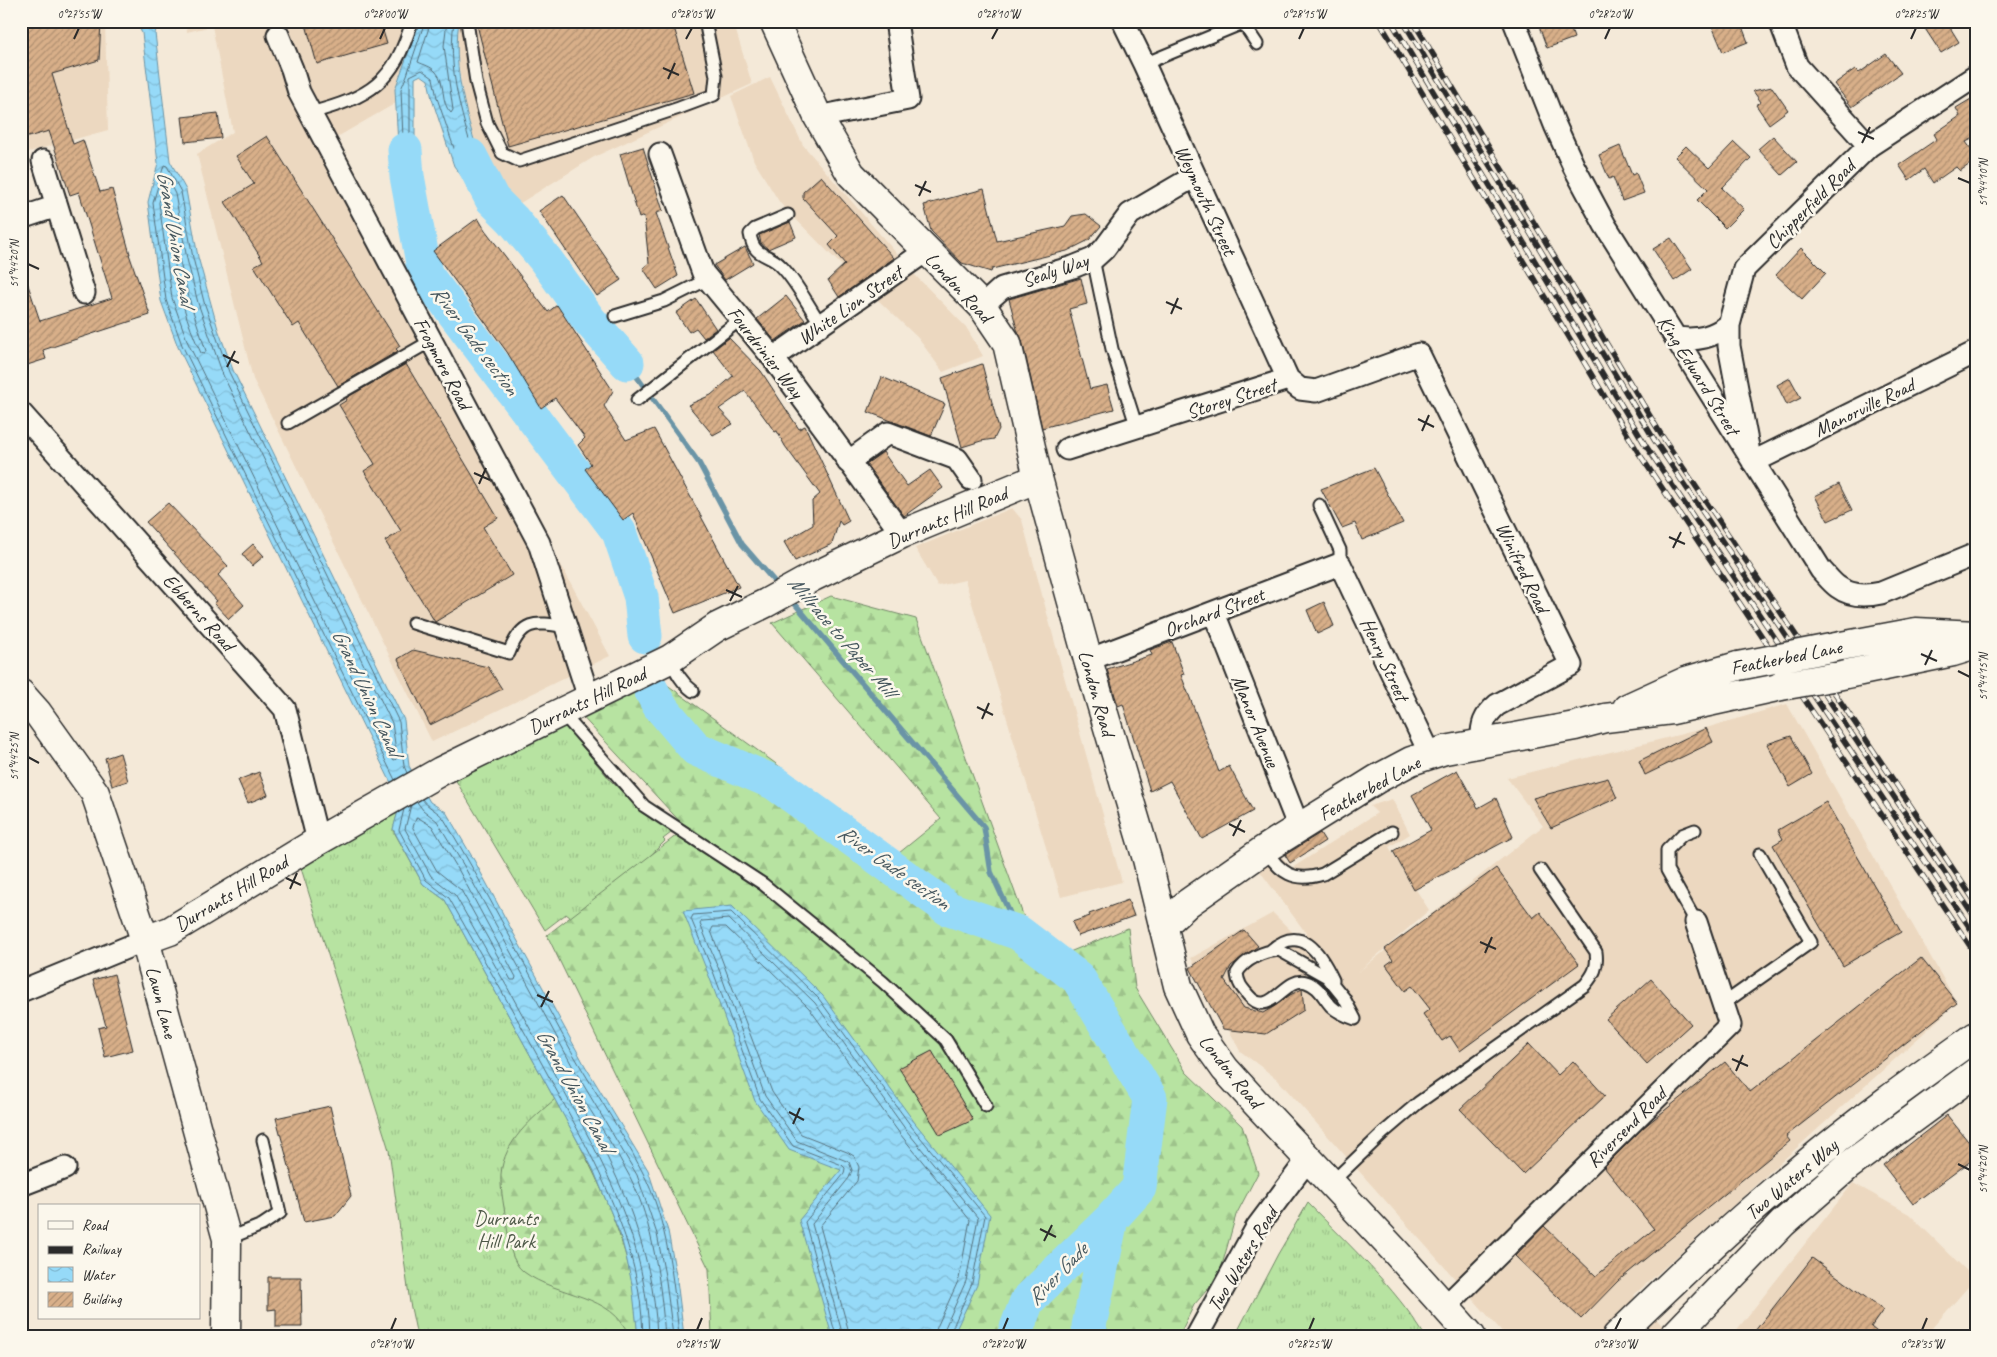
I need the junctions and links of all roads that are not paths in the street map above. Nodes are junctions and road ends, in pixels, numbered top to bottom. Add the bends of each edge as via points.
1 (412, 21) edge
2 (467, 21) edge
3 (705, 21) edge
4 (774, 21) edge
5 (896, 21) edge
6 (1123, 21) edge
7 (1514, 21) edge
8 (1780, 21) edge
9 (276, 28) edge
10 (1257, 44) dead end
11 (1144, 64) junction
12 (1976, 76) edge
13 (310, 113) junction
14 (818, 117) junction
15 (1869, 146) junction
16 (660, 154) dead end
17 (43, 161) dead end
18 (1195, 176) junction
19 (57, 206) junction
20 (788, 215) dead end
21 (21, 218) edge
22 (926, 251) junction
23 (1094, 259) junction
24 (708, 278) junction
25 (84, 292) dead end
26 (982, 306) junction
27 (615, 316) dead end
28 (741, 319) junction
29 (821, 324) junction
30 (1729, 325) junction
31 (1677, 338) junction
32 (431, 340) junction
33 (1976, 352) edge
34 (1419, 354) joint
35 (773, 358) junction
36 (1288, 379) junction
37 (637, 400) dead end
38 (21, 413) edge
39 (288, 423) dead end
40 (1137, 428) junction
41 (1067, 449) dead end
42 (1751, 460) junction
43 (848, 462) junction
44 (1038, 478) junction
45 (971, 479) dead end
46 (1319, 506) dead end
47 (902, 534) junction
48 (1976, 554) edge
49 (1340, 564) junction
50 (1214, 613) junction
51 (413, 623) dead end
52 (567, 628) junction
53 (1976, 635) edge
54 (1976, 645) edge
55 (670, 659) junction
56 (1088, 660) junction
57 (693, 691) dead end
58 (21, 694) edge
59 (590, 698) junction
60 (562, 713) junction
61 (1605, 718) junction
62 (1482, 743) junction
63 (1430, 754) junction
64 (1299, 828) junction
65 (1695, 830) dead end
66 (1392, 832) dead end
67 (318, 841) junction
68 (1265, 849) junction
69 (1760, 854) dead end
70 (1540, 870) dead end
71 (1696, 922) joint
72 (1163, 926) junction
73 (145, 940) junction
74 (1270, 951) junction
75 (1336, 986) junction
76 (21, 991) edge
77 (1723, 1004) junction
78 (1976, 1036) edge
79 (1976, 1072) edge
80 (986, 1106) dead end
81 (263, 1140) dead end
82 (1308, 1159) junction
83 (65, 1168) dead end
84 (1331, 1183) junction
85 (21, 1185) edge
86 (228, 1239) junction
87 (1446, 1306) junction
88 (1680, 1329) edge
89 (1471, 1335) edge
90 (226, 1336) edge
91 (1197, 1336) edge
92 (1617, 1336) edge

1 - 13 lane via 392,70 376,86 346,104
2 - 3 lane via 476,82 487,123 502,153 519,161 714,95 716,76
4 - 14 main road, London Road
5 - 14 street via 908,99
6 - 11 street, Weymouth Street
7 - 31 street, King Edward Street via 1574,168
8 - 15 street via 1797,66
9 - 13 street, Frogmore Road
10 - 11 lane via 1242,23
11 - 18 street, Weymouth Street
12 - 15 street, Chipperfield Road
13 - 32 street, Frogmore Road
14 - 22 main road, London Road via 851,174
15 - 30 street, Chipperfield Road via 1744,269
16 - 24 street, Fourdrinier Way via 703,273
17 - 19 street
18 - 23 street, Sealy Way via 1130,214
18 - 36 street, Weymouth Street
19 - 21 street
19 - 25 street
20 - 29 lane via 755,229 750,234 751,241 761,255 780,264
22 - 26 main road, London Road
22 - 29 street, White Lion Street
23 - 26 street, Sealy Way via 1002,288
23 - 40 lane via 1112,349
24 - 27 lane via 664,301
24 - 28 street, Fourdrinier Way
26 - 44 main road, London Road via 1007,343
28 - 35 street, Fourdrinier Way
28 - 37 lane
29 - 35 street, White Lion Street
30 - 31 street via 1706,338
30 - 42 street, Chipperfield Road via 1733,372
31 - 42 street, King Edward Street
32 - 39 lane
32 - 52 street, Frogmore Road via 539,543
33 - 42 street, Manorville Road
34 - 36 street, Storey Street via 1316,391 1300,389
34 - 62 street, Winifred Road via 1570,665 1488,712 1482,726
35 - 43 street, Fourdrinier Way
36 - 40 street, Storey Street
38 - 67 street, Ebberns Road via 285,709
40 - 41 street, Storey Street
42 - 48 street, King Edward Street via 1821,570 1838,588 1870,596
43 - 45 street via 888,432 957,459
43 - 47 street, Fourdrinier Way
44 - 47 main road, Durrants Hill Road
44 - 56 main road, London Road
46 - 49 lane via 1340,550
47 - 55 main road, Durrants Hill Road via 717,627
49 - 50 street, Orchard Street
49 - 63 street, Henry Street
50 - 56 street, Orchard Street
50 - 64 street, Manor Avenue
51 - 52 lane via 509,653 515,637 534,624
52 - 59 street, Frogmore Road
53 - 61 main road, Featherbed Lane, bridge via 1916,632 1738,666 1686,681
54 - 61 main road, Featherbed Lane, bridge via 1672,710
55 - 57 lane via 676,673
55 - 59 main road, Durrants Hill Road
56 - 72 main road, London Road via 1147,859
58 - 73 main road, Lawn Lane via 38,712 95,793
59 - 60 main road, Durrants Hill Road
60 - 67 main road, Durrants Hill Road via 441,771
60 - 80 lane via 644,806 763,884 883,982 946,1040
61 - 62 main road, Featherbed Lane
62 - 63 main road, Featherbed Lane
63 - 64 main road, Featherbed Lane via 1396,768
64 - 68 main road, Featherbed Lane
65 - 71 lane via 1682,835 1667,850 1667,870
66 - 68 lane via 1323,874 1311,877 1285,873
67 - 73 main road, Durrants Hill Road via 170,931
68 - 72 main road, Featherbed Lane via 1188,903
69 - 77 lane via 1811,942
70 - 84 lane via 1596,952 1598,964 1592,976 1585,985 1418,1103
71 - 77 street, Riversend Road
72 - 82 main road, London Road via 1178,986 1200,1034 1225,1069
73 - 76 street
73 - 86 main road, Lawn Lane
74 - 75 lane via 1286,952 1328,977
74 - 75 lane via 1285,940 1304,941 1318,953
74 - 75 lane via 1260,954 1237,973 1239,985 1254,1002 1270,1001 1300,981 1313,985 1342,1015 1355,1019
77 - 87 street, Riversend Road via 1730,1025
78 - 92 main road, Two Waters Way via 1799,1169
79 - 88 main road, Two Waters Way via 1848,1166 1783,1223
81 - 86 lane via 280,1213 262,1225
82 - 84 main road, London Road
82 - 91 street, Two Waters Road via 1257,1227
83 - 85 street
84 - 87 main road, London Road
86 - 90 main road, Lawn Lane
87 - 89 main road, London Road

